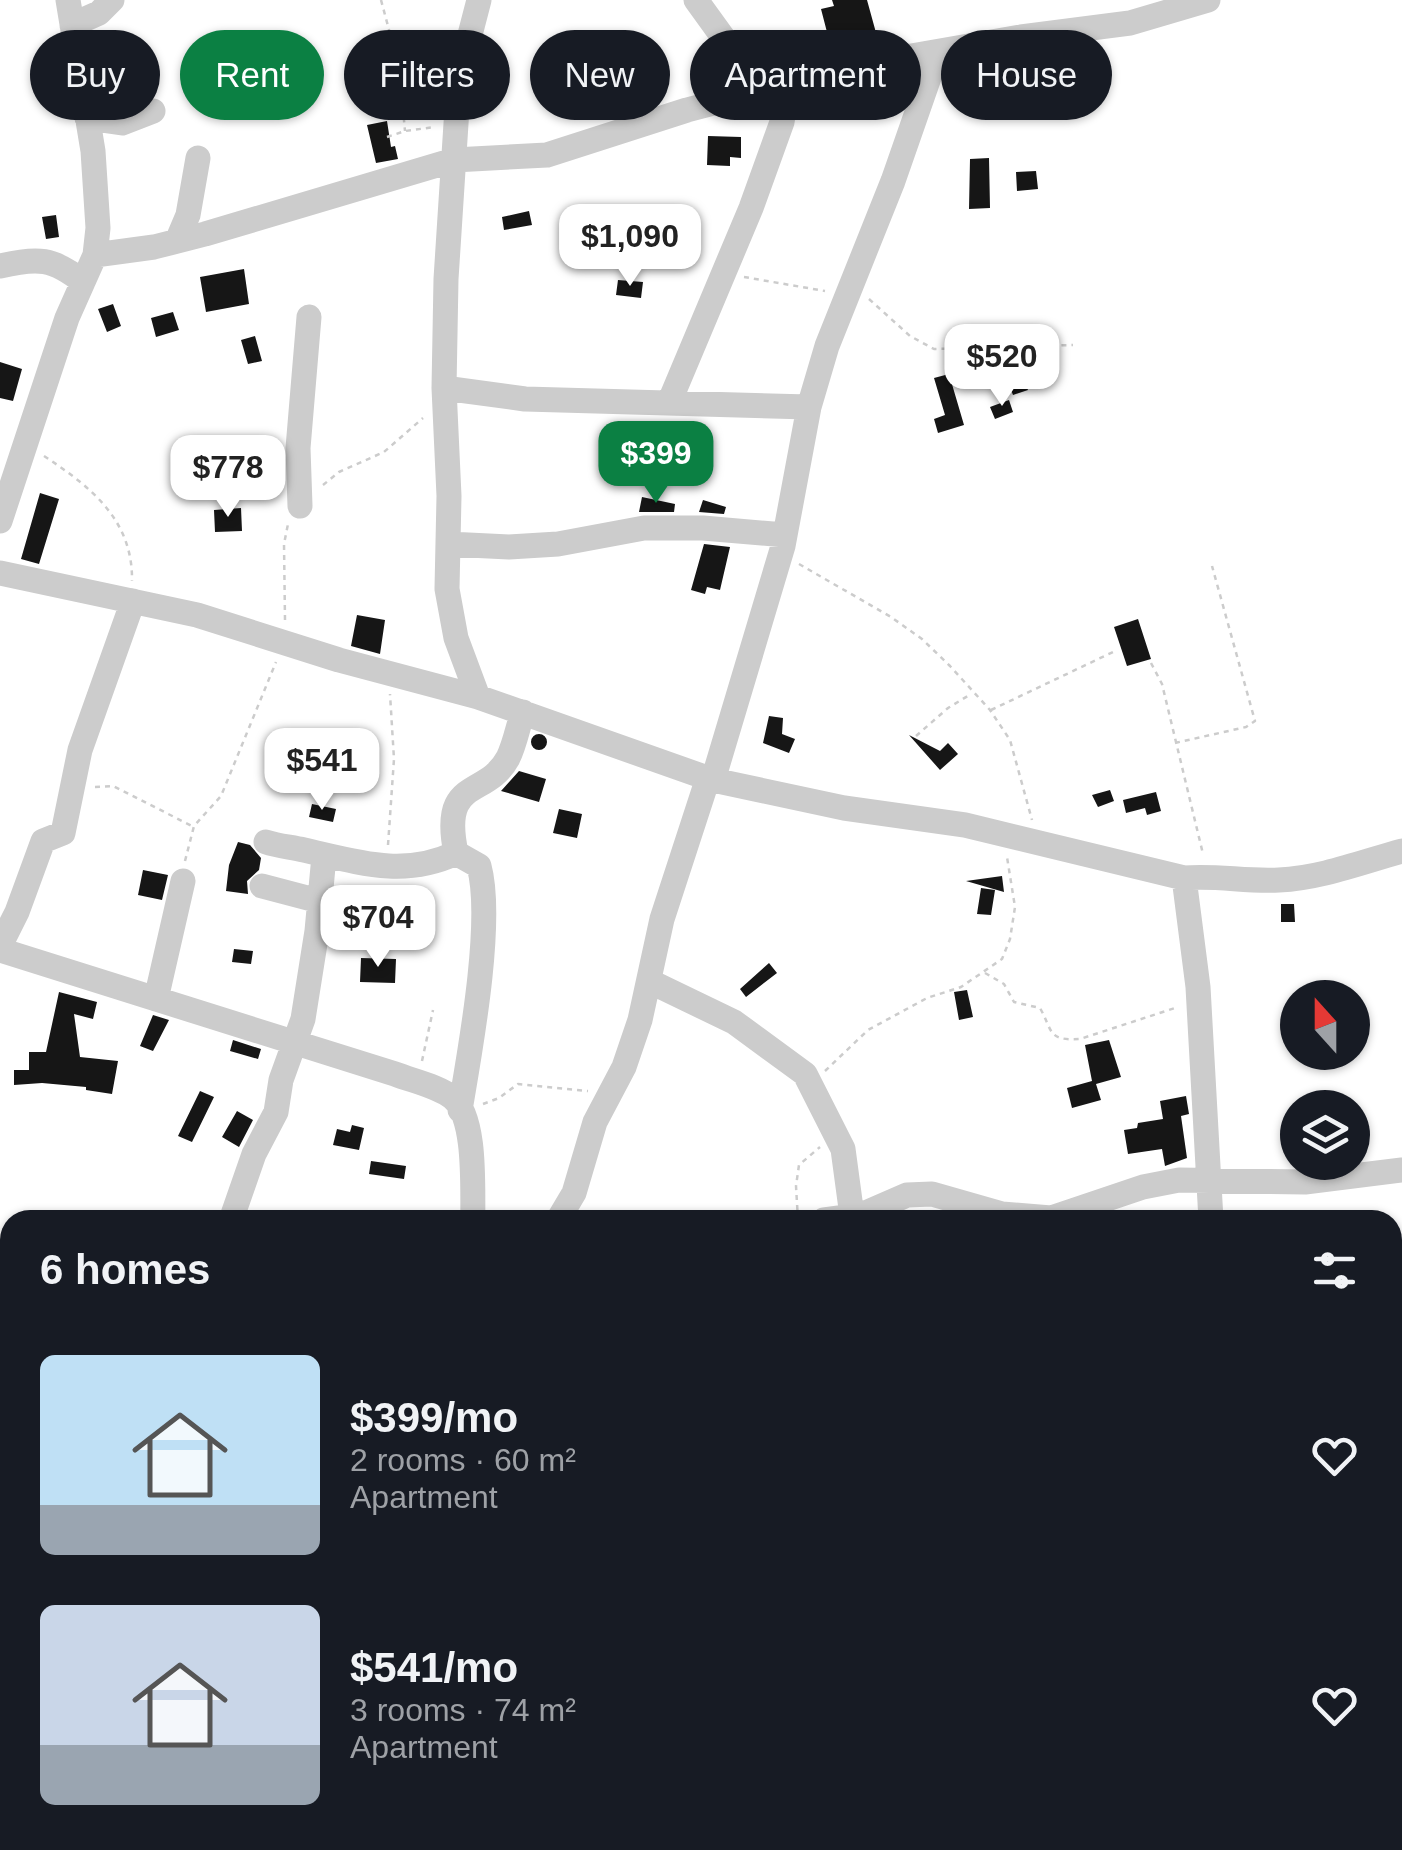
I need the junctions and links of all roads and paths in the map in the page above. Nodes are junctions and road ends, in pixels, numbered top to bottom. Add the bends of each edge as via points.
1 (112, 0) edge
2 (381, 0) edge
3 (480, 0) edge
4 (696, 0) edge
5 (1208, 0) edge
6 (70, 12) edge
7 (721, 30) edge
8 (938, 52) junction
9 (921, 55) edge
10 (690, 112) edge
11 (88, 120) edge
12 (102, 120) edge
13 (130, 120) edge
14 (782, 120) edge
15 (456, 124) junction
16 (405, 130) junction
17 (386, 138) dead end
18 (198, 158) dead end
19 (454, 160) junction
20 (177, 241) junction
21 (94, 255) junction
22 (0, 266) edge
23 (725, 272) junction
24 (83, 282) junction
25 (850, 287) junction
26 (309, 316) dead end
27 (1073, 345) dead end
28 (444, 396) junction
29 (669, 403) junction
30 (809, 406) junction
31 (26, 444) junction
32 (300, 506) junction
33 (0, 521) edge
34 (784, 540) junction
35 (448, 544) junction
36 (1212, 566) dead end
37 (0, 572) edge
38 (133, 601) junction
39 (284, 642) junction
40 (1113, 652) dead end
41 (1150, 663) dead end
42 (390, 672) junction
43 (973, 694) junction
44 (478, 696) junction
45 (990, 710) junction
46 (522, 712) junction
47 (916, 736) dead end
48 (1174, 743) junction
49 (710, 779) junction
50 (73, 788) junction
51 (194, 826) junction
52 (1010, 836) junction
53 (266, 842) dead end
54 (1036, 842) junction
55 (1402, 851) edge
56 (456, 853) junction
57 (324, 856) junction
58 (385, 864) junction
59 (1194, 877) junction
60 (183, 880) joint
61 (262, 886) dead end
62 (319, 902) junction
63 (0, 948) edge
64 (986, 973) junction
65 (649, 981) junction
66 (156, 1000) junction
67 (1199, 1005) junction
68 (433, 1010) dead end
69 (293, 1043) junction
70 (826, 1070) dead end
71 (417, 1082) junction
72 (609, 1096) junction
73 (461, 1104) junction
74 (838, 1139) junction
75 (1402, 1170) edge
76 (1210, 1182) junction
77 (234, 1210) edge
78 (472, 1210) edge
79 (564, 1210) edge
80 (797, 1210) edge
81 (852, 1210) edge
82 (867, 1210) edge
83 (988, 1210) edge
84 (1075, 1210) edge
85 (1211, 1210) edge

1 - 6 street via 99,14
2 - 16 path via 399,67
3 - 15 street via 459,77
4 - 7 street
5 - 8 street via 1130,23
8 - 9 street
8 - 25 street
10 - 19 street via 547,155
11 - 21 street via 98,228
12 - 13 street
14 - 23 street
15 - 16 path
15 - 19 street
16 - 17 path
18 - 20 street
19 - 20 street
19 - 28 street
20 - 21 street
21 - 24 street
22 - 24 street via 45,260
23 - 25 path
23 - 29 street
24 - 31 street
25 - 27 path via 934,349
25 - 30 street
26 - 32 street
28 - 29 street
28 - 32 path via 384,452 339,472
28 - 35 street
29 - 30 street
30 - 34 street
31 - 33 street
31 - 38 path via 93,492 114,516 129,543
32 - 39 path via 285,533
34 - 35 street via 703,528 644,528 509,548
34 - 43 path via 812,573 922,639
34 - 49 street
35 - 44 street via 456,638
36 - 48 path via 1255,721
37 - 38 street
38 - 39 street
38 - 50 street
39 - 42 street
39 - 51 path via 220,796
40 - 45 path
41 - 48 path via 1162,684
42 - 44 street
42 - 58 path via 394,759
43 - 45 path
43 - 47 path
44 - 46 street
45 - 54 path via 1016,756
46 - 49 street
46 - 56 street via 507,758 458,799
48 - 59 path via 1202,849
49 - 52 street
49 - 65 street via 662,919
50 - 51 path via 113,786
50 - 63 street via 63,833 42,841
51 - 60 path
52 - 54 street
52 - 64 path via 1010,939
53 - 57 street
54 - 59 street
55 - 59 street via 1282,880
56 - 58 street via 432,865
56 - 73 street via 480,866 484,895
57 - 58 street
57 - 62 street
59 - 67 street
60 - 66 street
61 - 62 street
62 - 69 street via 308,994
63 - 66 street
64 - 67 path via 1004,984 1014,1002 1040,1008 1055,1037 1065,1040
64 - 70 path via 868,1030
65 - 72 street
65 - 74 street via 734,1022 790,1061 813,1086
66 - 69 street
67 - 76 street
68 - 71 path
69 - 71 street
69 - 77 street via 276,1112
71 - 73 street
72 - 73 path via 518,1084 488,1103
72 - 79 street
73 - 78 street via 472,1145
74 - 80 path via 799,1165
74 - 81 street
75 - 76 street via 1305,1182
76 - 84 street via 1144,1187
76 - 85 street
82 - 83 street via 907,1194

